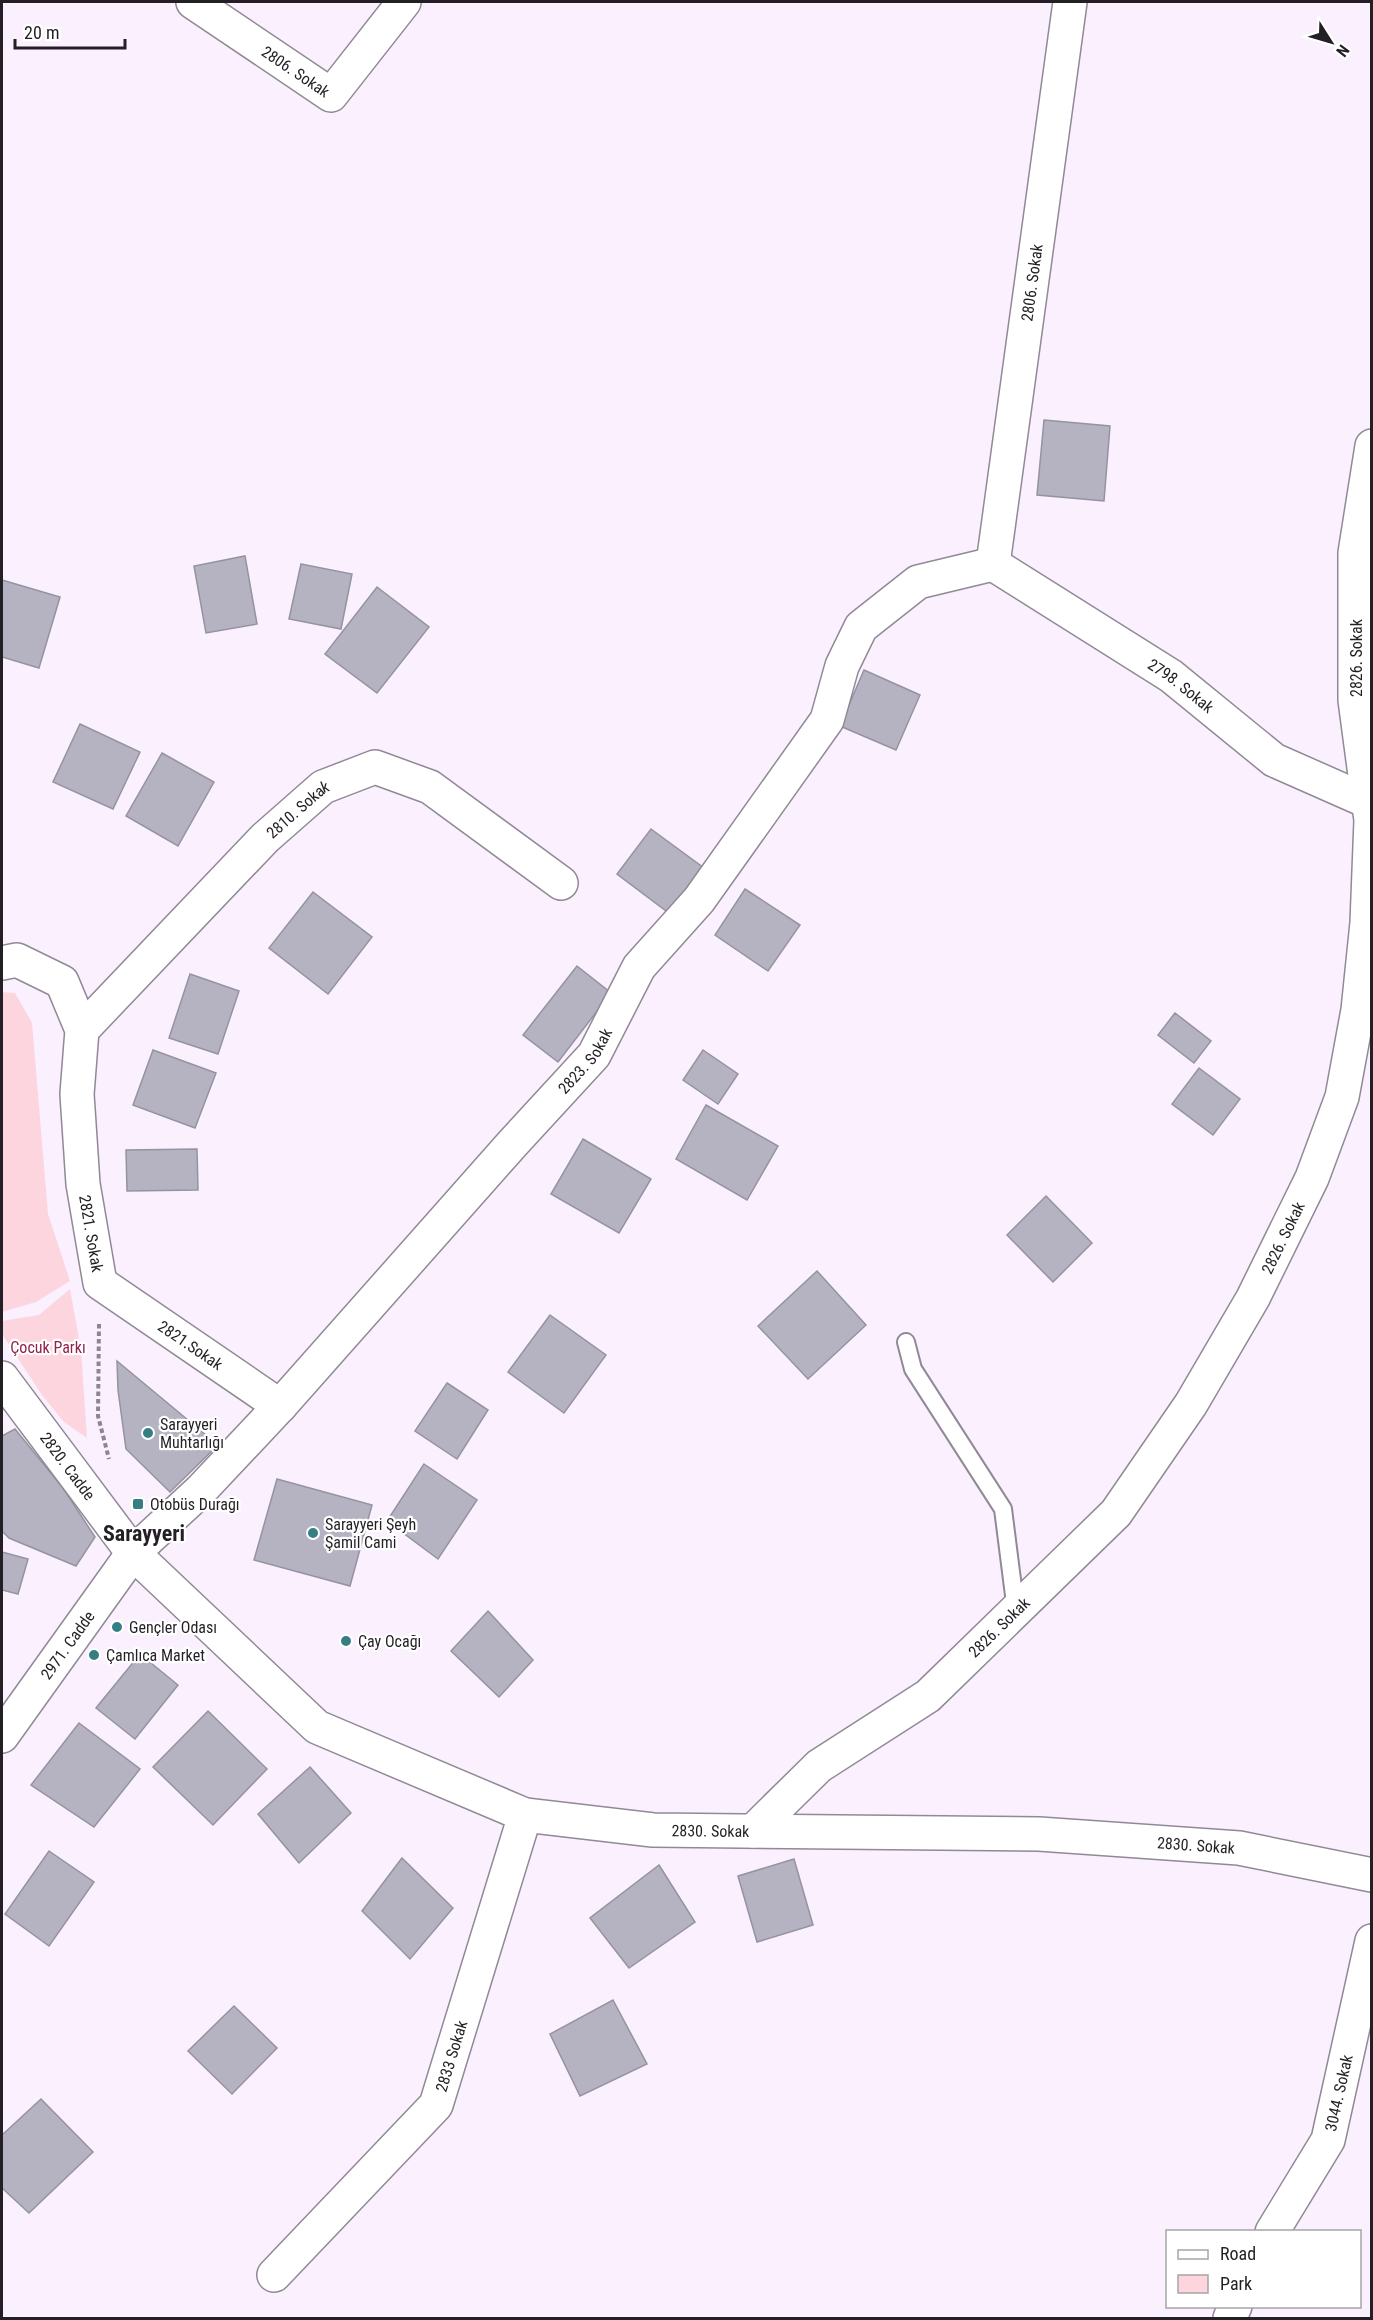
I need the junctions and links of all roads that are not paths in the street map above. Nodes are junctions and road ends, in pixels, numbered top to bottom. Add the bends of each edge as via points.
1 (193, 2) edge
2 (404, 2) edge
3 (1070, 2) edge
4 (1371, 446) edge
5 (993, 564) junction
6 (1368, 802) junction
7 (561, 883) dead end
8 (2, 963) edge
9 (82, 1030) junction
10 (99, 1283) joint
11 (906, 1342) dead end
12 (2, 1378) edge
13 (280, 1406) junction
14 (133, 1553) junction
15 (1016, 1612) junction
16 (2, 1736) edge
17 (525, 1815) junction
18 (753, 1831) junction
19 (1371, 1875) edge
20 (1371, 1941) edge
21 (1273, 2230) edge
22 (274, 2275) dead end

1 - 2 street, 2806. Sokak via 331,95
3 - 5 street, 2806. Sokak
4 - 6 street, 2826. Sokak via 1355,553 1355,700
5 - 6 street, 2798. Sokak via 1171,676 1274,760
5 - 13 street, 2823. Sokak via 918,582 861,627 842,666 827,720 699,900 639,967 594,1055
6 - 15 street, 2826. Sokak via 1371,820 1367,923 1358,1010 1342,1097 1312,1178 1253,1298 1191,1404 1116,1513
7 - 9 street, 2810. Sokak via 430,787 375,767 323,787 265,838
8 - 9 street, 2821. Sokak via 17,960 62,982
9 - 10 street, 2821. Sokak via 77,1094 83,1184
10 - 13 street, 2821.Sokak
11 - 15 lane via 913,1369 1003,1509
12 - 14 street, 2820. Cadde
13 - 14 street, 2823. Sokak via 201,1490
14 - 16 street, 2971. Cadde
14 - 17 street, 2830. Sokak via 317,1727
15 - 18 street, 2826. Sokak via 928,1696 819,1766
17 - 18 street, 2830. Sokak via 653,1830
17 - 22 street, 2833 Sokak via 436,2105
18 - 19 street, 2830. Sokak via 1039,1834 1239,1848
20 - 21 street, 3044. Sokak via 1328,2140

